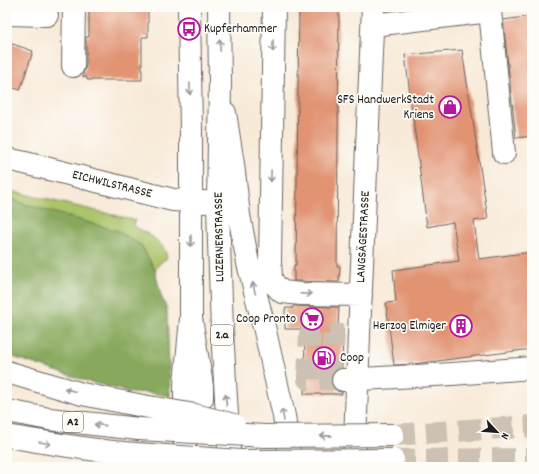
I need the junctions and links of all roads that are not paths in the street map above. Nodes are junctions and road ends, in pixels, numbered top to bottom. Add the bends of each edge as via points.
1 (74, 7) edge
2 (189, 7) edge
3 (219, 7) edge
4 (274, 7) edge
5 (7, 14) edge
6 (46, 15) dead end
7 (373, 16) edge
8 (73, 66) dead end
9 (220, 83) junction
10 (504, 153) dead end
11 (7, 159) edge
12 (191, 202) junction
13 (218, 202) junction
14 (361, 295) junction
15 (191, 318) junction
16 (532, 368) edge
17 (7, 372) edge
18 (350, 380) junction
19 (202, 398) dead end
20 (7, 411) edge
21 (393, 435) tunnel mouth
22 (7, 436) edge
23 (265, 436) junction
24 (394, 460) tunnel mouth
25 (236, 464) edge
26 (185, 467) edge
27 (189, 467) edge
28 (290, 467) edge
29 (354, 467) edge

1 - 8 main road
2 -> 12 main road
9 -> 3 main road, LUZERNERSTRASSE / 2.a
4 -> 14 main road via 271,278 282,292
5 - 6 main road
7 - 10 main road via 490,11
7 - 14 main road, LANGSÄGESTRASSE
9 - 13 main road, LUZERNERSTRASSE / 2.a
28 -> 9 main road via 284,416 245,249
11 - 12 main road, EICHWILSTRASSE via 173,200
12 - 13 main road, EICHWILSTRASSE
12 -> 15 main road
25 -> 13 main road, LUZERNERSTRASSE / 2.a via 222,330
14 - 18 main road, LANGSÄGESTRASSE via 351,335
15 - 19 main road
15 - 26 main road via 185,384
16 - 18 main road
23 -> 17 main road, bridge via 195,415 82,394
18 - 29 main road, LANGSÄGESTRASSE
23 -> 20 main road, A2, bridge via 139,429 49,419
21 -> 23 main road, A2, bridge
22 -> 25 main road, A2, bridge via 117,453
24 - 25 main road, A2, bridge
25 - 27 main road, bridge

